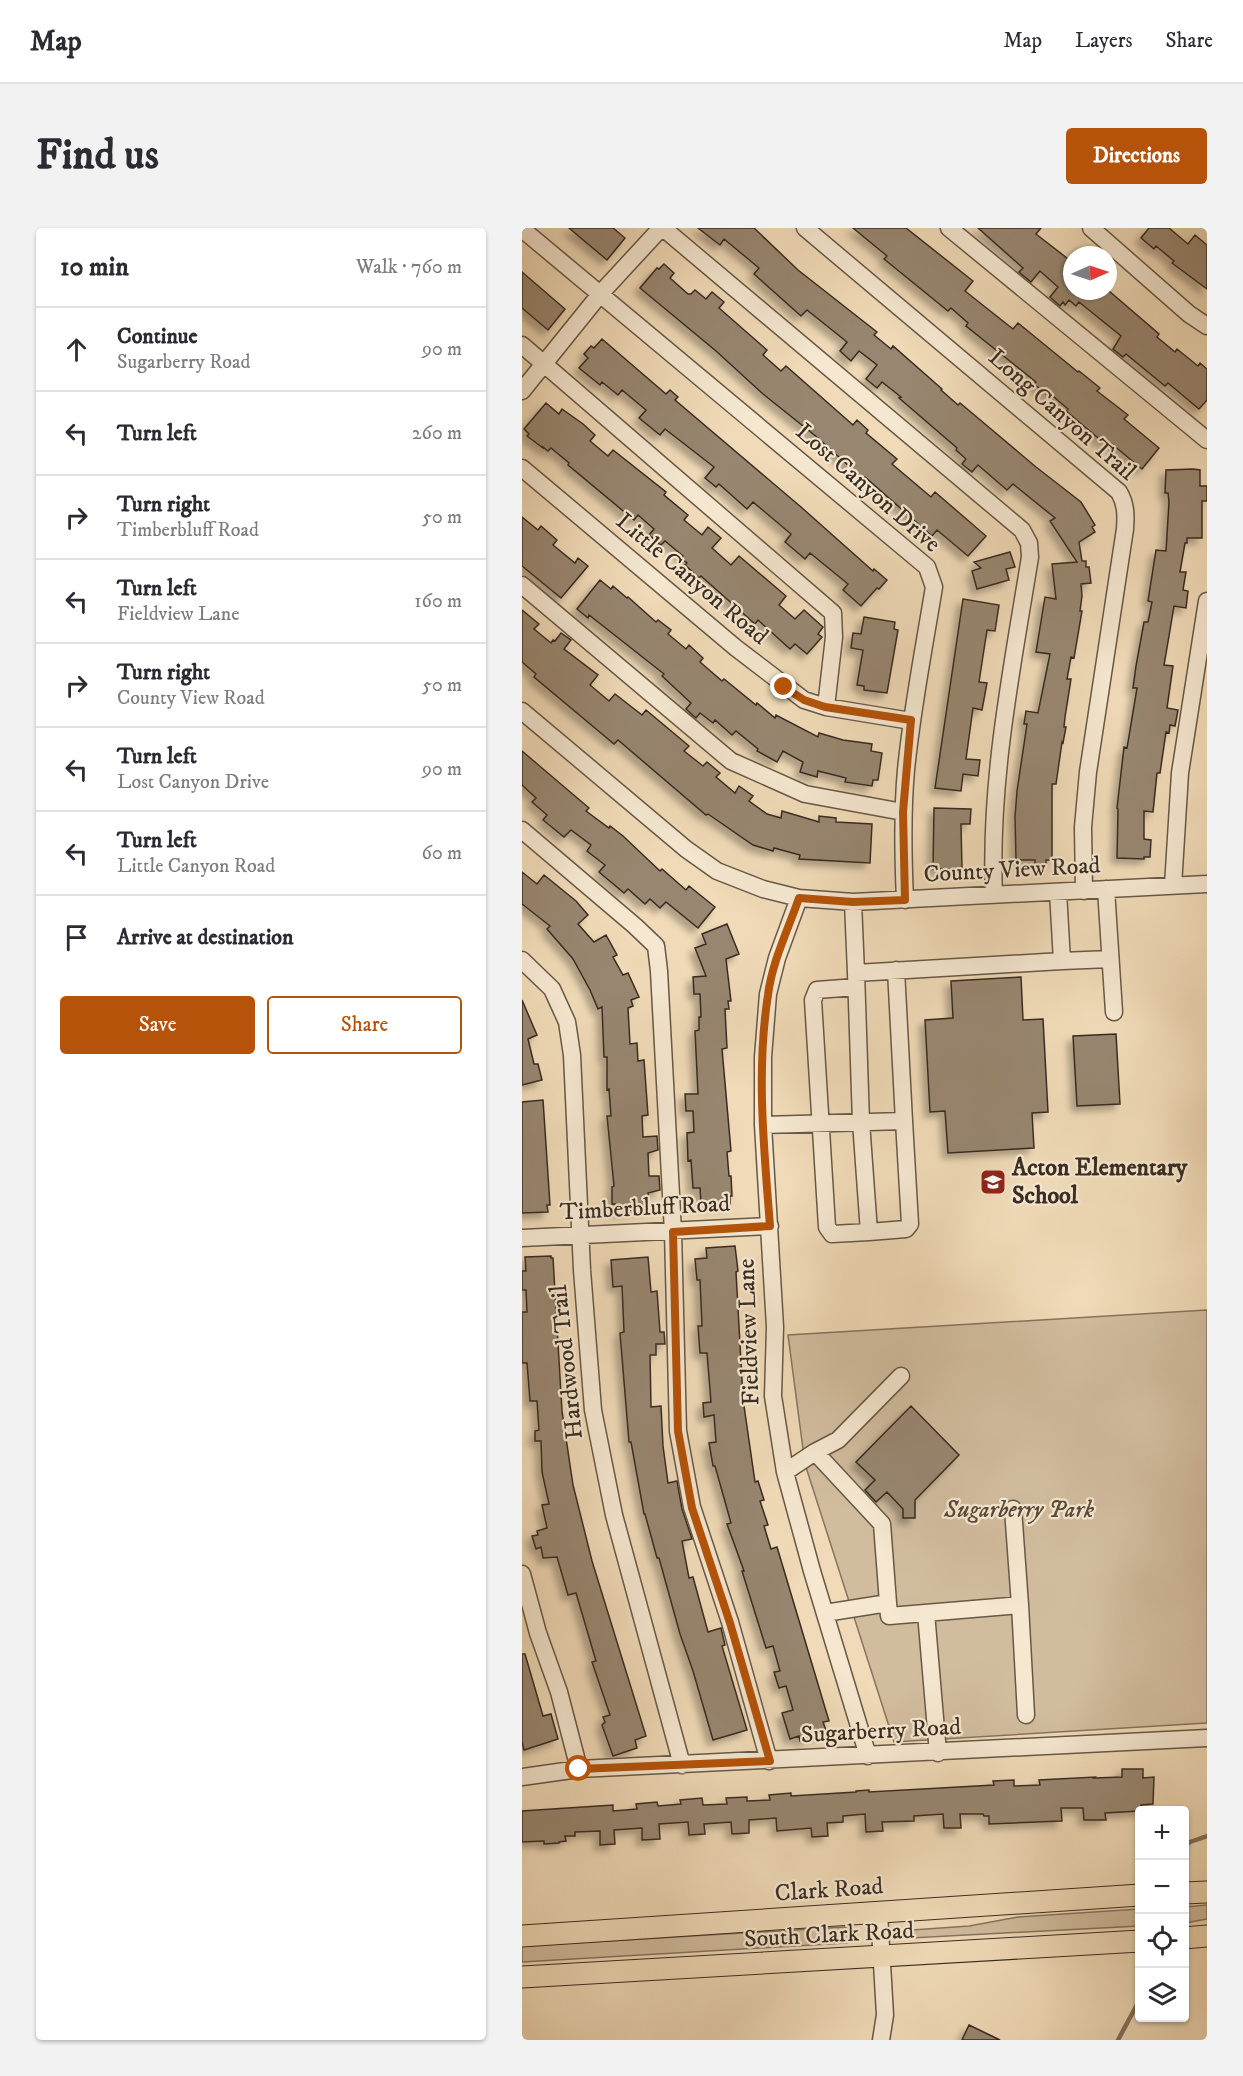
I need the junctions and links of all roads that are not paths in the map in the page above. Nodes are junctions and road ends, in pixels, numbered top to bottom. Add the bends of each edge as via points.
1 (662, 228) edge
2 (805, 228) edge
3 (949, 228) edge
4 (1091, 228) edge
5 (522, 229) edge
6 (602, 293) junction
7 (1207, 326) edge
8 (522, 345) edge
9 (545, 364) junction
10 (522, 391) edge
11 (1207, 440) edge
12 (522, 468) edge
13 (522, 585) edge
14 (1207, 601) edge
15 (825, 707) junction
16 (522, 711) edge
17 (911, 720) junction
18 (903, 812) junction
19 (522, 830) edge
20 (1207, 884) edge
21 (1173, 886) junction
22 (1106, 889) junction
23 (1084, 891) junction
24 (1058, 892) junction
25 (994, 895) junction
26 (799, 898) junction
27 (905, 900) junction
28 (853, 902) junction
29 (1110, 959) junction
30 (522, 960) edge
31 (1062, 961) junction
32 (896, 970) junction
33 (856, 980) junction
34 (1114, 1012) dead end
35 (904, 1121) junction
36 (861, 1122) junction
37 (763, 1125) junction
38 (820, 1125) junction
39 (770, 1226) junction
40 (673, 1232) junction
41 (869, 1232) junction
42 (580, 1236) junction
43 (522, 1238) edge
44 (901, 1376) dead end
45 (815, 1452) junction
46 (784, 1472) junction
47 (1013, 1509) dead end
48 (522, 1574) edge
49 (888, 1603) junction
50 (1020, 1605) junction
51 (825, 1613) junction
52 (926, 1613) junction
53 (1026, 1714) dead end
54 (1207, 1738) edge
55 (938, 1753) junction
56 (868, 1756) junction
57 (770, 1761) junction
58 (682, 1765) junction
59 (579, 1769) junction
60 (522, 1777) edge
61 (1207, 1892) edge
62 (1189, 1893) edge
63 (1135, 1895) edge
64 (879, 1912) junction
65 (522, 1936) edge
66 (1207, 1936) edge
67 (1189, 1938) edge
68 (1135, 1941) edge
69 (882, 1958) junction
70 (522, 1977) edge
71 (881, 2040) edge

1 - 6 street
1 - 25 street via 1022,530 1029,543 996,782
2 - 23 street, Long Canyon Trail via 1119,492 1124,501 1125,530 1085,801
3 - 11 street
4 - 7 street
5 - 6 street, Lost Canyon Drive
6 - 9 street
6 - 17 street, Lost Canyon Drive via 927,567 934,587
8 - 9 street
9 - 10 street
9 - 15 street via 833,613 834,637
12 - 15 street, Little Canyon Road via 784,687
13 - 18 street via 731,761 805,794
14 - 21 street via 1180,773
15 - 17 street, Little Canyon Road
16 - 26 street, County View Road via 717,871
17 - 18 street, Lost Canyon Drive
18 - 27 street, Lost Canyon Drive
19 - 40 street via 656,946
20 - 21 street, County View Road
21 - 22 street, County View Road
22 - 23 street, County View Road
22 - 29 street
23 - 24 street, County View Road
24 - 25 street, County View Road
24 - 31 street
25 - 27 street, County View Road
26 - 28 street, County View Road
26 - 37 street, Fieldview Lane via 768,994
27 - 28 street, County View Road
28 - 33 street
29 - 31 street
29 - 34 street
30 - 42 street, Hardwood Trail via 552,989 567,1022
31 - 32 street
32 - 33 street
32 - 35 street
33 - 36 street
33 - 38 street via 817,990 813,1000
35 - 36 street
35 - 41 street via 910,1224 906,1228
36 - 38 street
36 - 41 street
37 - 38 street
37 - 39 street, Fieldview Lane
38 - 41 street via 827,1227 832,1234
39 - 40 street, Timberbluff Road
39 - 46 street, Fieldview Lane via 775,1327 773,1396
40 - 42 street, Timberbluff Road
40 - 57 street via 678,1431 692,1508
42 - 43 street, Timberbluff Road
42 - 58 street, Hardwood Trail via 595,1422 614,1515
44 - 45 street via 838,1440
45 - 46 street
45 - 49 street via 882,1524
46 - 51 street, Fieldview Lane
47 - 50 street
48 - 59 street
49 - 51 street
49 - 52 street via 889,1616
50 - 52 street
50 - 53 street
51 - 56 street, Fieldview Lane
52 - 55 street
54 - 55 street, Sugarberry Road
55 - 56 street, Sugarberry Road
56 - 57 street, Sugarberry Road
57 - 58 street, Sugarberry Road
58 - 59 street, Sugarberry Road
59 - 60 street, Sugarberry Road
61 - 62 main road
63 - 64 main road, Clark Road
64 - 65 main road, Clark Road
64 - 69 street
66 - 67 main road
68 - 69 main road, South Clark Road
69 - 70 main road, South Clark Road
69 - 71 street via 885,2015

